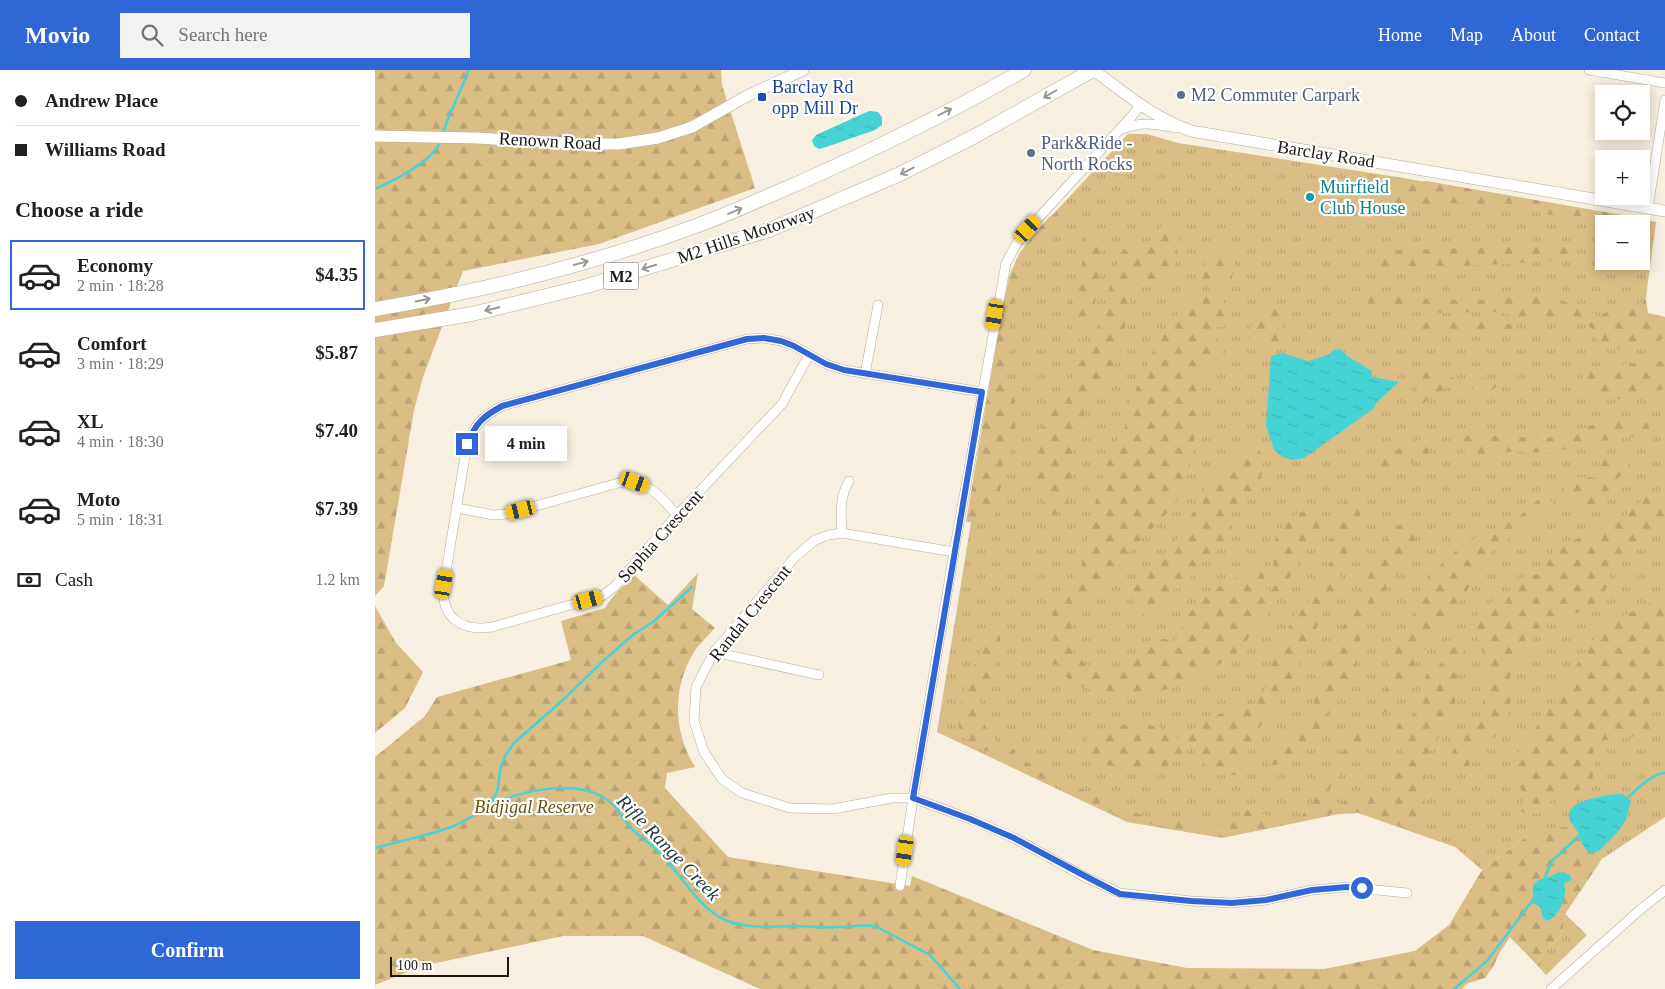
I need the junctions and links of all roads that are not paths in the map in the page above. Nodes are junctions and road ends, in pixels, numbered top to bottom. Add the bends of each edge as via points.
1 (803, 70) edge
2 (1024, 70) edge
3 (1093, 70) edge
4 (1589, 70) edge
5 (1665, 82) edge
6 (1665, 100) edge
7 (1140, 106) junction
8 (1119, 130) junction
9 (1191, 131) junction
10 (375, 136) edge
11 (1649, 208) junction
12 (1665, 211) edge
13 (878, 305) dead end
14 (375, 309) edge
15 (375, 330) edge
16 (809, 355) junction
17 (865, 374) junction
18 (982, 392) junction
19 (849, 481) dead end
20 (457, 508) junction
21 (677, 515) junction
22 (842, 533) junction
23 (954, 552) junction
24 (714, 652) junction
25 (819, 675) dead end
26 (913, 798) junction
27 (900, 886) dead end
28 (1665, 890) edge
29 (1407, 893) dead end
30 (1551, 989) edge

1 - 10 main road, Renown Road via 692,126 658,138 619,144 581,144
14 -> 2 highway, M2 Hills Motorway / M2 via 528,278 694,227 868,151
3 - 7 main road, Barclay Road
3 -> 15 highway, M2 Hills Motorway / M2 via 977,136 908,170 769,230 587,286 472,314
4 - 5 street
6 - 11 street
7 - 8 street
7 - 9 main road, Barclay Road
8 - 9 street via 1147,123
8 - 18 street via 1020,238 1010,254 1002,276
9 - 11 main road, Barclay Road
11 - 12 main road, Barclay Road
13 - 17 street
16 - 17 street via 826,364
16 - 20 street via 781,341 747,339 502,406 485,416 474,428 467,444
16 - 21 street, Sophia Crescent via 782,404
17 - 18 street
18 - 23 street
19 - 22 street via 841,504
20 - 21 street via 494,515 507,514 622,482 635,482 657,493
20 - 21 street, Sophia Crescent via 442,596 445,609 456,621 474,629 492,627 602,596 625,575
22 - 23 street, Randal Crescent
22 - 24 street, Randal Crescent via 815,540 795,557
23 - 26 street
24 - 25 street
24 - 26 street, Randal Crescent via 696,687 694,721 704,752 722,779 741,793 790,808 833,809 892,798
26 - 27 street
26 - 29 street via 1014,838 1120,894 1232,903 1347,887
28 - 30 street

